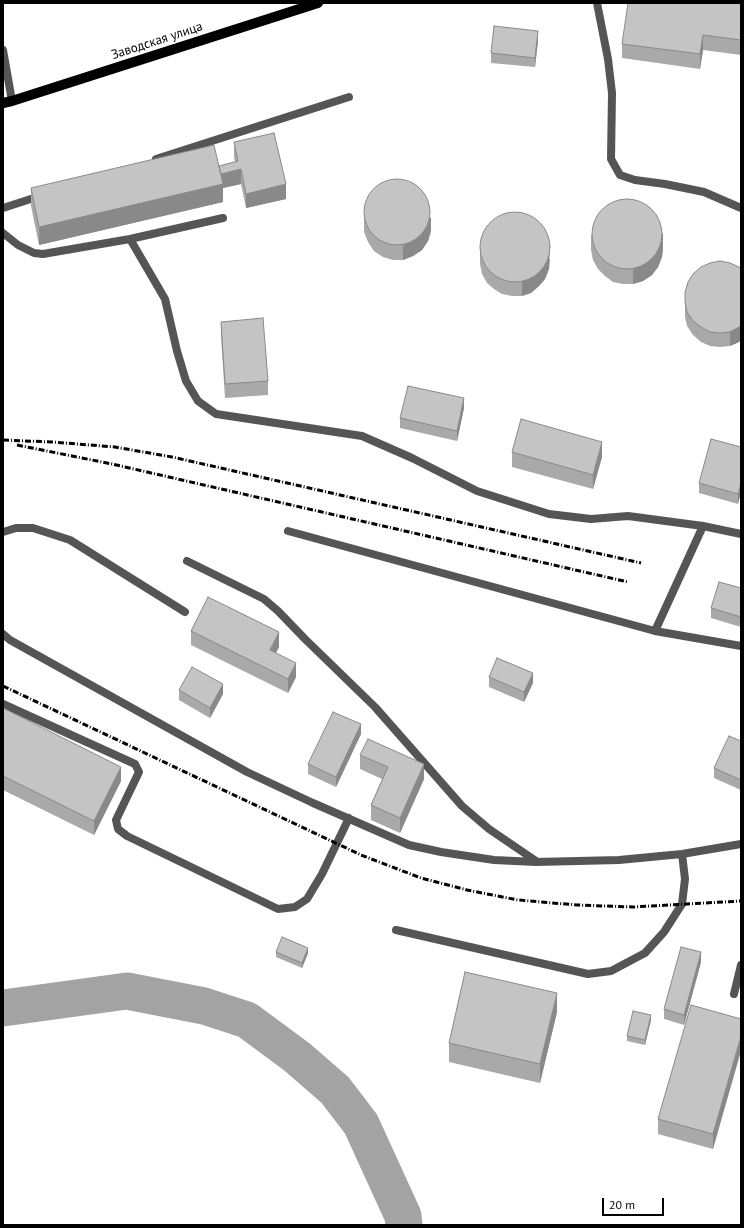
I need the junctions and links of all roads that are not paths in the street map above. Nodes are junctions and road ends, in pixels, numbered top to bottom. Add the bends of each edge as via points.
1 (318, 3) edge
2 (597, 3) edge
3 (3, 50) edge
4 (349, 97) dead end
5 (8, 102) edge
6 (146, 162) edge
7 (48, 194) edge
8 (3, 208) edge
9 (741, 208) edge
10 (223, 218) dead end
11 (3, 233) edge
12 (130, 239) junction
13 (703, 526) junction
14 (288, 531) dead end
15 (3, 532) edge
16 (741, 534) edge
17 (187, 561) dead end
18 (185, 612) dead end
19 (655, 631) junction
20 (3, 634) edge
21 (741, 646) edge
22 (3, 704) edge
23 (349, 818) junction
24 (741, 844) edge
25 (682, 854) junction
26 (536, 862) junction
27 (396, 930) dead end
28 (741, 965) edge
29 (734, 994) dead end

1 - 5 main road, Заводская улица
2 - 9 lane via 612,93 611,159 620,175 704,192
3 - 5 lane
4 - 6 lane
7 - 8 lane
10 - 12 lane
11 - 12 lane via 18,245 34,253 43,254
12 - 13 lane via 165,299 186,381 198,401 216,414 362,436 477,491 549,514 590,519 628,516
13 - 16 lane
13 - 19 lane
14 - 19 lane
15 - 18 lane via 16,528 33,528 70,540
17 - 26 lane via 264,599 278,611 375,707 462,806
19 - 21 lane
20 - 23 lane via 248,772
22 - 23 lane via 135,764 139,772 116,820 118,829 127,836 278,909 295,907 307,898 322,874
23 - 26 lane via 409,845 494,860
24 - 25 lane
25 - 26 lane via 619,860
25 - 27 lane via 685,879 682,904 664,932 646,953 611,971 588,974
28 - 29 lane

